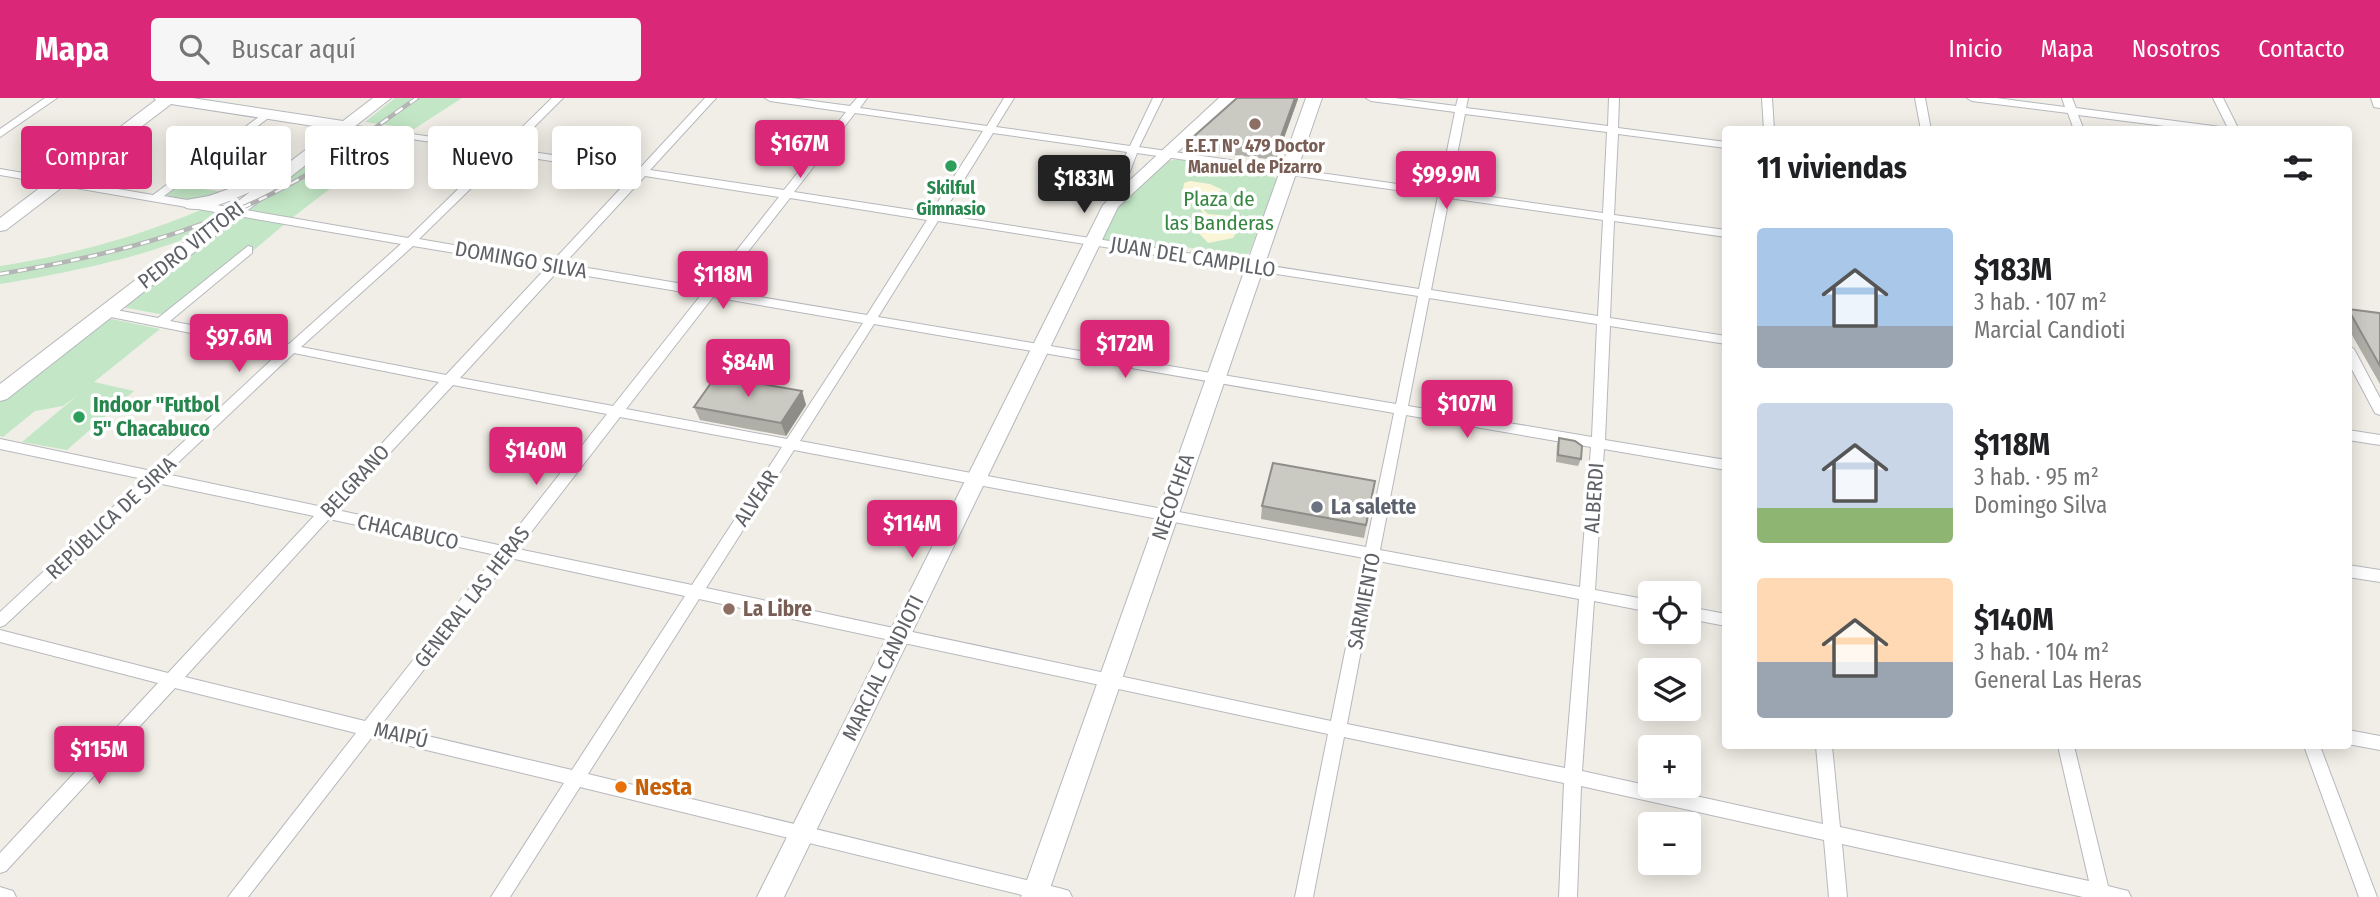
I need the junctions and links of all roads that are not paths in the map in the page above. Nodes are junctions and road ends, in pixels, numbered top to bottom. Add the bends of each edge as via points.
1 (52, 98) edge
2 (159, 98) edge
3 (169, 98) edge
4 (383, 98) edge
5 (558, 98) edge
6 (711, 98) edge
7 (770, 98) edge
8 (1009, 98) edge
9 (1158, 98) edge
10 (1228, 98) edge
11 (1314, 98) edge
12 (1371, 98) edge
13 (1614, 98) edge
14 (1767, 98) edge
15 (1920, 98) edge
16 (1972, 98) edge
17 (2067, 98) edge
18 (2218, 98) edge
19 (858, 104) edge
20 (1462, 104) edge
21 (2072, 110) junction
22 (267, 114) junction
23 (124, 126) edge
24 (130, 126) edge
25 (340, 126) edge
26 (347, 126) edge
27 (528, 126) edge
28 (1769, 126) edge
29 (1925, 126) edge
30 (2078, 126) edge
31 (2194, 126) edge
32 (2232, 126) edge
33 (991, 129) junction
34 (1615, 130) junction
35 (0, 134) edge
36 (1722, 144) edge
37 (1133, 150) junction
38 (1165, 155) junction
39 (538, 156) edge
40 (305, 159) edge
41 (298, 164) junction
42 (0, 172) edge
43 (642, 172) junction
44 (1287, 173) junction
45 (21, 176) edge
46 (40, 189) edge
47 (44, 189) edge
48 (102, 189) edge
49 (464, 189) edge
50 (1445, 194) junction
51 (787, 195) junction
52 (155, 198) junction
53 (192, 204) junction
54 (1111, 205) junction
55 (234, 211) junction
56 (0, 213) edge
57 (935, 217) junction
58 (1608, 217) junction
59 (0, 226) edge
60 (1722, 233) edge
61 (411, 241) junction
62 (1093, 242) junction
63 (248, 250) dead end
64 (555, 266) junction
65 (1255, 268) junction
66 (710, 292) junction
67 (1426, 294) junction
68 (106, 312) junction
69 (872, 319) junction
70 (161, 322) junction
71 (1602, 322) junction
72 (1722, 339) edge
73 (1041, 348) junction
74 (291, 349) junction
75 (2352, 357) edge
76 (1215, 379) junction
77 (449, 380) junction
78 (0, 394) edge
79 (2380, 410) edge
80 (617, 411) junction
81 (1401, 411) junction
82 (2352, 436) edge
83 (2380, 440) edge
84 (790, 443) junction
85 (0, 444) edge
86 (1598, 444) junction
87 (1722, 464) edge
88 (154, 477) junction
89 (977, 478) junction
90 (1167, 514) junction
91 (325, 515) junction
92 (506, 552) junction
93 (1374, 554) junction
94 (2352, 572) edge
95 (2380, 576) edge
96 (695, 593) junction
97 (1587, 594) junction
98 (1638, 604) edge
99 (1701, 615) edge
100 (1722, 619) edge
101 (0, 621) edge
102 (900, 634) junction
103 (0, 636) edge
104 (1110, 680) junction
105 (169, 681) junction
106 (369, 728) junction
107 (1338, 729) junction
108 (2352, 738) edge
109 (2380, 743) edge
110 (1824, 749) edge
111 (2067, 749) edge
112 (2313, 749) edge
113 (576, 777) junction
114 (1573, 777) junction
115 (802, 834) junction
116 (1833, 835) junction
117 (0, 864) edge
118 (1035, 894) edge
119 (0, 895) edge
120 (2102, 895) edge
121 (7, 897) edge
122 (237, 897) edge
123 (500, 897) edge
124 (770, 897) edge
125 (1063, 897) edge
126 (1304, 897) edge
127 (1568, 897) edge
128 (1838, 897) edge
129 (2122, 897) edge
130 (2368, 897) edge

1 - 35 street
2 - 3 main road, JUAN DEL CAMPILLO
2 - 23 main road
3 - 22 main road, JUAN DEL CAMPILLO
3 - 24 main road
4 - 26 main road, PEDRO VITTORI
5 - 27 street, REPÚBLICA DE SIRIA
6 - 43 street, BELGRANO
7 - 19 street
8 - 33 street, ALVEAR
9 - 37 street, MARCIAL CANDIOTI
10 - 38 main road
11 - 44 main road, NECOCHEA
12 - 20 street
13 - 34 street, ALBERDI
14 - 28 street
15 - 29 street
16 - 21 street
17 - 21 street
18 - 32 street
19 - 33 street
19 - 51 street, GENERAL LAS HERAS
20 - 34 street
20 - 50 street, SARMIENTO
21 - 30 street
21 - 31 street
22 - 25 main road, JUAN DEL CAMPILLO
22 - 52 street
33 - 37 street
33 - 57 street, ALVEAR
34 - 36 street
34 - 58 street, ALBERDI
37 - 38 street
37 - 54 street, MARCIAL CANDIOTI
38 - 44 street
38 - 54 main road
39 - 43 street, JUAN DEL CAMPILLO
40 - 41 main road, PEDRO VITTORI
41 - 53 main road via 223,197
41 - 55 main road, PEDRO VITTORI
42 - 45 street, DOMINGO SILVA
43 - 51 street, JUAN DEL CAMPILLO
43 - 64 street, BELGRANO
44 - 50 street
44 - 65 main road, NECOCHEA
46 - 56 main road
47 - 59 main road
48 - 52 street, DOMINGO SILVA
49 - 61 street, REPÚBLICA DE SIRIA
50 - 58 street
50 - 67 street, SARMIENTO
51 - 57 street, JUAN DEL CAMPILLO
51 - 66 street, GENERAL LAS HERAS
52 - 53 street, DOMINGO SILVA
53 - 55 street, DOMINGO SILVA
54 - 62 main road, MARCIAL CANDIOTI
55 - 61 street, DOMINGO SILVA
55 - 68 main road, PEDRO VITTORI
57 - 62 street, JUAN DEL CAMPILLO
57 - 69 street, ALVEAR
58 - 60 street
58 - 71 street, ALBERDI
61 - 64 street, DOMINGO SILVA
61 - 74 street, REPÚBLICA DE SIRIA
62 - 65 street, JUAN DEL CAMPILLO
62 - 73 main road, MARCIAL CANDIOTI
63 - 70 street, PEDRO VITTORI
64 - 66 street, DOMINGO SILVA
64 - 77 street, BELGRANO
65 - 67 street, JUAN DEL CAMPILLO
65 - 76 main road, NECOCHEA
66 - 69 street, DOMINGO SILVA
66 - 80 street, GENERAL LAS HERAS
67 - 71 street, JUAN DEL CAMPILLO
67 - 81 street, SARMIENTO
68 - 70 street
68 - 78 main road, PEDRO VITTORI
69 - 73 street, DOMINGO SILVA
69 - 84 street, ALVEAR
70 - 74 street
71 - 72 street, JUAN DEL CAMPILLO
71 - 86 street, ALBERDI
73 - 76 street, DOMINGO SILVA
73 - 89 main road, MARCIAL CANDIOTI
74 - 77 street
74 - 88 street, REPÚBLICA DE SIRIA
75 - 79 street
76 - 81 street, DOMINGO SILVA
76 - 90 main road, NECOCHEA
77 - 80 street
77 - 91 street, BELGRANO
80 - 84 street
80 - 92 street, GENERAL LAS HERAS
81 - 86 street, DOMINGO SILVA
81 - 93 street, SARMIENTO
82 - 83 street
84 - 89 street
84 - 96 street, ALVEAR
85 - 88 street, CHACABUCO
86 - 87 street, DOMINGO SILVA
86 - 97 street, ALBERDI
88 - 91 street, CHACABUCO
88 - 101 street, REPÚBLICA DE SIRIA
89 - 90 street
89 - 102 main road, MARCIAL CANDIOTI
90 - 93 street
90 - 104 main road, NECOCHEA
91 - 92 street, CHACABUCO
91 - 105 street, BELGRANO
92 - 96 street, CHACABUCO
92 - 106 street, GENERAL LAS HERAS
93 - 97 street
93 - 107 street, SARMIENTO
94 - 95 street
96 - 102 street, CHACABUCO
96 - 113 street, ALVEAR
97 - 98 street
97 - 114 street, ALBERDI
99 - 100 street
102 - 104 street, CHACABUCO
102 - 115 main road, MARCIAL CANDIOTI
103 - 105 street, MAIPÚ
104 - 107 street, CHACABUCO
104 - 118 main road, NECOCHEA
105 - 106 street, MAIPÚ
105 - 117 street, BELGRANO
106 - 113 street, MAIPÚ
106 - 122 street, GENERAL LAS HERAS
107 - 114 street, CHACABUCO
107 - 126 street, SARMIENTO
108 - 109 street
110 - 116 street
111 - 120 street
112 - 130 street
113 - 115 street, MAIPÚ
113 - 123 street, ALVEAR
114 - 116 street, CHACABUCO
114 - 127 street, ALBERDI
115 - 118 street, MAIPÚ
115 - 124 main road, MARCIAL CANDIOTI
116 - 120 street, CHACABUCO
116 - 128 street
118 - 125 street, MAIPÚ
119 - 121 street
120 - 129 street, CHACABUCO

